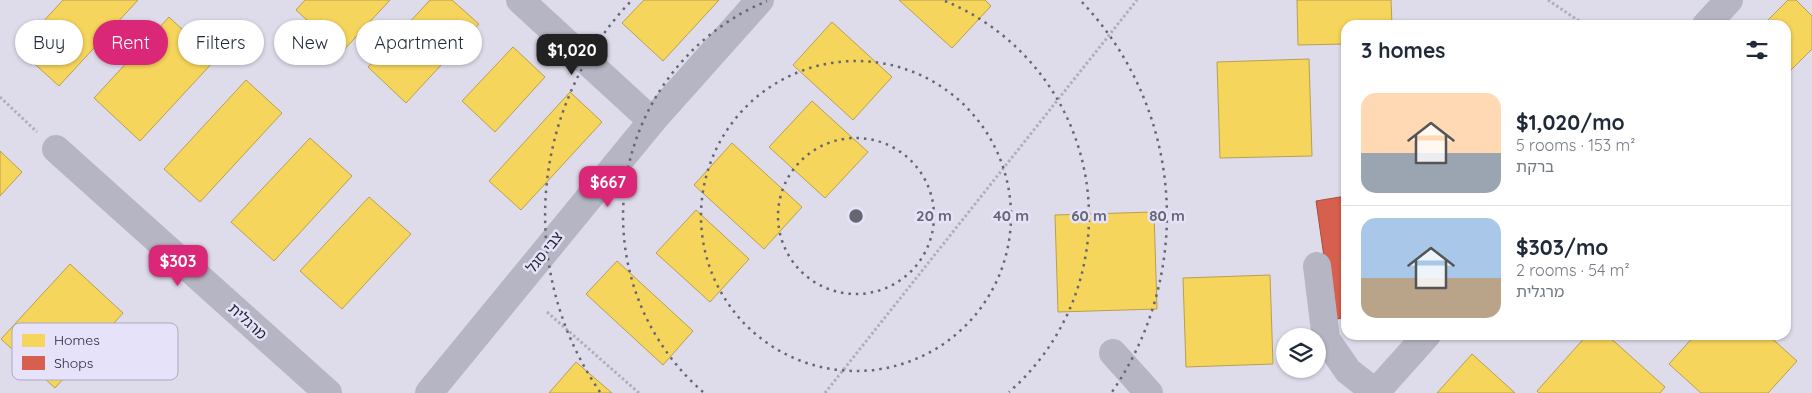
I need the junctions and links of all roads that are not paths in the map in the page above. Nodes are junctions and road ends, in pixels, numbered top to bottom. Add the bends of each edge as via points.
1 (520, 0) edge
2 (760, 0) edge
3 (1729, 0) edge
4 (1711, 20) edge
5 (652, 121) junction
6 (56, 149) road end
7 (1317, 266) dead end
8 (1423, 340) edge
9 (1114, 353) dead end
10 (328, 393) edge
11 (429, 393) edge
12 (1148, 393) edge
13 (1375, 393) edge

1 - 5 street
2 - 5 street, צבי סגל
3 - 4 street
5 - 11 street, צבי סגל
6 - 10 street, מרגלית
7 - 13 street via 1326,339 1348,371
8 - 13 street
9 - 12 street

